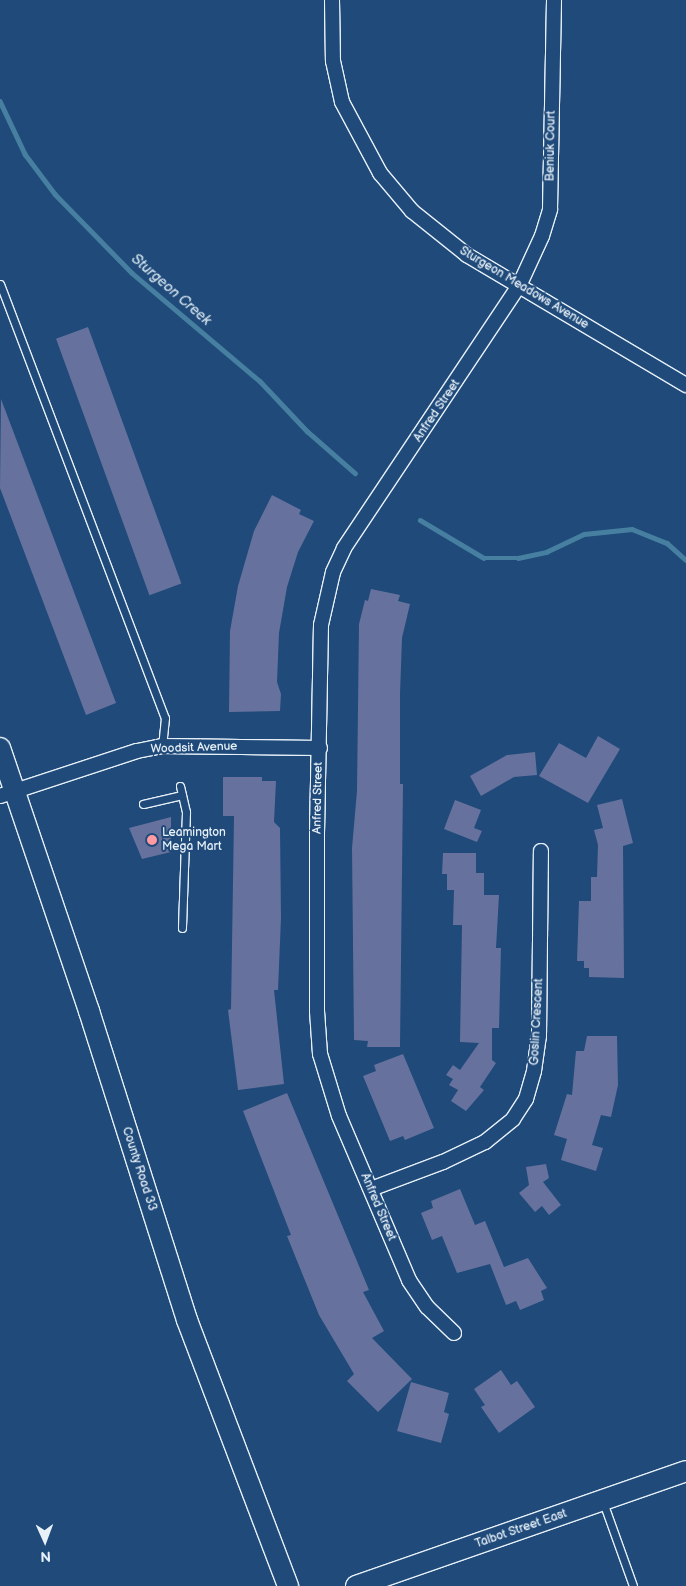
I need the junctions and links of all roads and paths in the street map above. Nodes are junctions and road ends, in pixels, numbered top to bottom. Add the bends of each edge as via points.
1 (332, 0) edge
2 (554, 0) edge
3 (0, 284) edge
4 (518, 286) junction
5 (686, 385) edge
6 (162, 746) junction
7 (0, 748) edge
8 (320, 748) junction
9 (180, 786) dead end
10 (8, 793) edge
11 (182, 795) junction
12 (143, 804) dead end
13 (542, 851) dead end
14 (182, 928) dead end
15 (371, 1189) junction
16 (454, 1333) dead end
17 (686, 1471) edge
18 (602, 1502) junction
19 (288, 1586) edge
20 (356, 1586) edge
21 (633, 1586) edge

1 - 4 street, Sturgeon Meadows Avenue via 333,61 342,102 380,173 412,211 438,233
2 - 4 street, Beniuk Court via 550,209 529,267
3 - 6 lane via 165,718
4 - 5 street, Sturgeon Meadows Avenue
4 - 8 street, Anfred Street via 344,548 333,572 321,625
6 - 8 street, Woodsit Avenue
6 - 10 street, Woodsit Avenue via 137,751
7 - 10 main road, County Road 33
8 - 15 street, Anfred Street via 318,1035 334,1101
9 - 11 lane
10 - 19 main road, County Road 33 via 187,1320
11 - 12 lane
11 - 14 lane via 186,812
13 - 15 street, Goslin Crescent via 539,1036 526,1099 513,1120 485,1142
15 - 16 street, Anfred Street via 417,1294
17 - 18 main road, Talbot Street East
18 - 20 main road, Talbot Street East
18 - 21 lane

